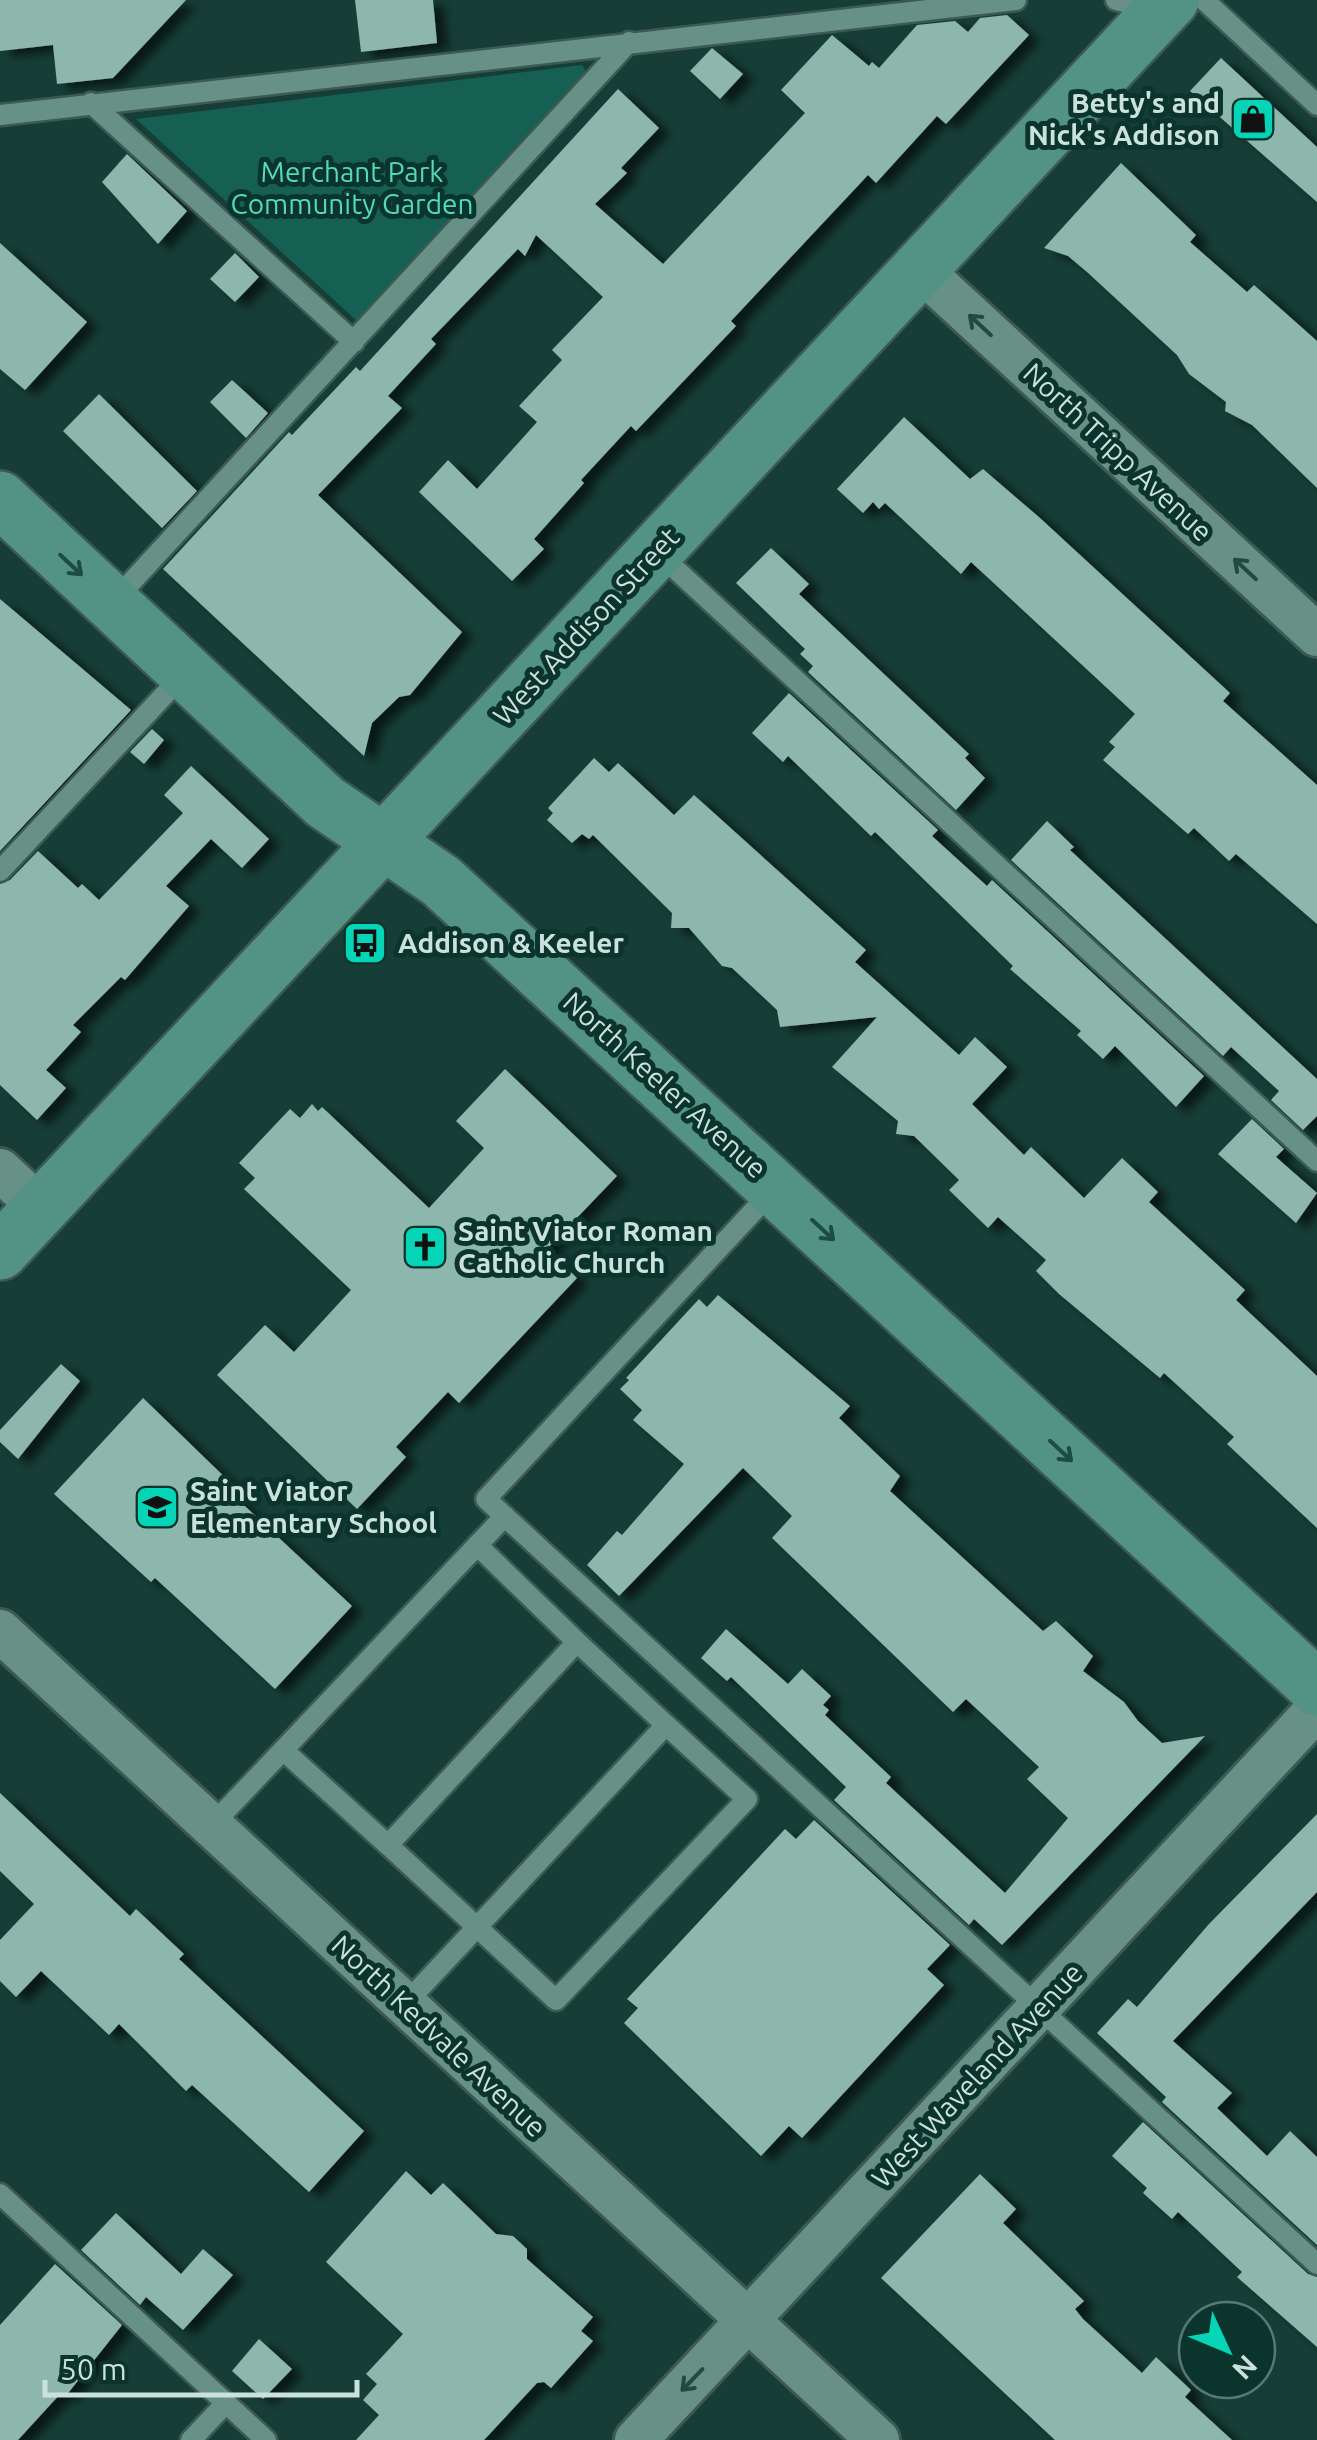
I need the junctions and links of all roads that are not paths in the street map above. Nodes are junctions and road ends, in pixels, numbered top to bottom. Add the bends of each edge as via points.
1 (1016, 0) edge
2 (1163, 3) edge
3 (629, 42) junction
4 (91, 103) junction
5 (1317, 105) edge
6 (0, 115) edge
7 (920, 269) junction
8 (354, 342) junction
9 (1, 502) edge
10 (656, 551) junction
11 (112, 603) junction
12 (1317, 635) edge
13 (186, 672) junction
14 (381, 844) junction
15 (0, 871) edge
16 (1317, 1161) edge
17 (0, 1170) edge
18 (776, 1187) junction
19 (41, 1208) junction
20 (0, 1252) edge
21 (505, 1516) junction
22 (477, 1545) junction
23 (0, 1631) edge
24 (577, 1642) junction
25 (1317, 1688) edge
26 (1317, 1708) edge
27 (666, 1725) junction
28 (283, 1750) junction
29 (212, 1826) junction
30 (388, 1846) junction
31 (479, 1925) junction
32 (405, 2004) junction
33 (1038, 2009) junction
34 (0, 2194) edge
35 (1317, 2264) edge
36 (750, 2321) junction
37 (226, 2403) junction
38 (191, 2440) edge
39 (266, 2440) edge
40 (636, 2440) edge
41 (878, 2440) edge

1 - 3 lane
2 - 5 lane
2 - 7 street, West Addison Street
3 - 4 lane
3 - 8 lane
4 - 6 lane
4 - 8 lane
7 - 10 street, West Addison Street
12 -> 7 street, North Tripp Avenue
8 - 11 lane
9 -> 11 street, North Keeler Avenue
10 - 14 street, West Addison Street
10 - 16 lane
11 - 13 street, North Keeler Avenue
13 - 14 street, North Keeler Avenue via 325,802
13 - 15 lane
14 - 18 street, North Keeler Avenue via 440,881
14 - 19 street, West Addison Street
17 - 19 street
18 - 21 lane via 486,1498
18 -> 25 street, North Keeler Avenue
19 - 20 street, West Addison Street
21 - 22 lane
21 - 33 lane
22 - 24 lane
22 - 28 lane
23 - 29 street, North Kedvale Avenue
24 - 27 lane
24 - 30 lane
26 - 33 street, West Waveland Avenue
27 - 31 lane
27 - 31 lane via 748,1800 556,2000
28 - 29 lane
28 - 30 lane
29 - 32 street, North Kedvale Avenue
30 - 31 lane
31 - 32 lane
32 - 36 street, North Kedvale Avenue
33 - 35 lane
33 - 36 street, West Waveland Avenue
34 - 37 lane
36 -> 40 street, West Waveland Avenue
36 - 41 street, North Kedvale Avenue
37 - 38 lane
37 - 39 lane

